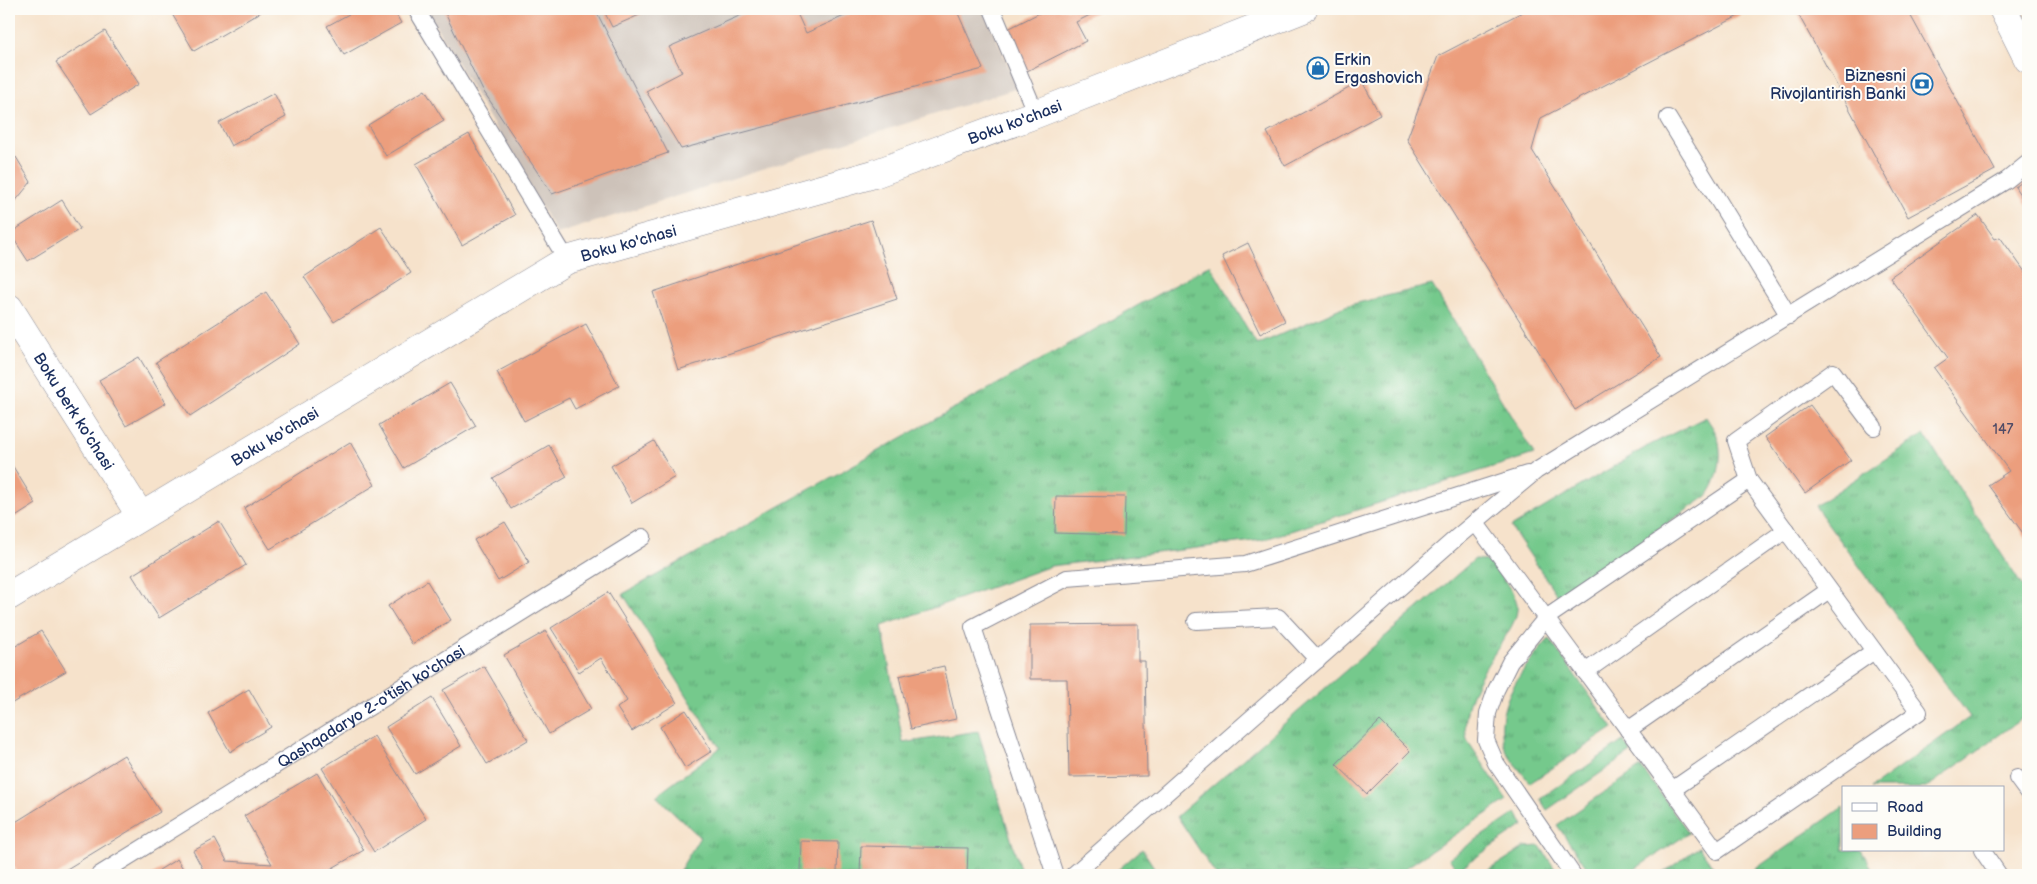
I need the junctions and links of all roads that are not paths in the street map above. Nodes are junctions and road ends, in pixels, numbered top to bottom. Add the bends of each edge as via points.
1 (416, 9) edge
2 (992, 9) edge
3 (1303, 9) edge
4 (2002, 9) edge
5 (2028, 59) edge
6 (1036, 114) junction
7 (1668, 118) dead end
8 (2028, 163) edge
9 (567, 260) junction
10 (9, 308) edge
11 (1789, 316) junction
12 (1874, 427) dead end
13 (1536, 471) junction
14 (1749, 480) junction
15 (140, 515) junction
16 (1475, 522) junction
17 (1786, 530) junction
18 (643, 537) dead end
19 (1829, 590) junction
20 (9, 596) edge
21 (1546, 618) junction
22 (1196, 621) dead end
23 (1874, 651) junction
24 (1318, 660) junction
25 (1585, 672) junction
26 (1628, 730) junction
27 (2017, 778) dead end
28 (1672, 790) junction
29 (2028, 793) edge
30 (1983, 852) edge
31 (99, 875) edge
32 (1055, 875) edge
33 (1073, 875) edge
34 (1573, 875) edge
35 (1999, 875) edge

1 - 9 lane
2 - 6 lane
3 - 6 street, Boku ko'chasi
4 - 5 street
6 - 9 street, Boku ko'chasi via 874,174
7 - 11 lane
8 - 11 lane via 2007,180
9 - 15 street, Boku ko'chasi
10 - 15 street, Boku berk ko'chasi
11 - 13 lane
12 - 14 lane via 1833,372 1736,441
13 - 16 lane
13 - 32 lane via 1245,564 1067,578 973,626
14 - 17 lane
14 - 21 lane
15 - 20 street, Boku ko'chasi
16 - 21 lane
16 - 24 lane
17 - 19 lane
17 - 25 lane
18 - 31 lane, Qashqadaryo 2-o'tish ko'chasi
19 - 23 lane
19 - 26 lane
21 - 25 lane
21 - 34 lane via 1510,662 1488,713 1486,740 1496,763
22 - 24 lane via 1278,617
23 - 28 lane
23 - 28 lane via 1919,712 1895,729 1717,851
24 - 33 lane
25 - 26 lane
26 - 28 lane
27 - 29 lane
30 - 35 lane

